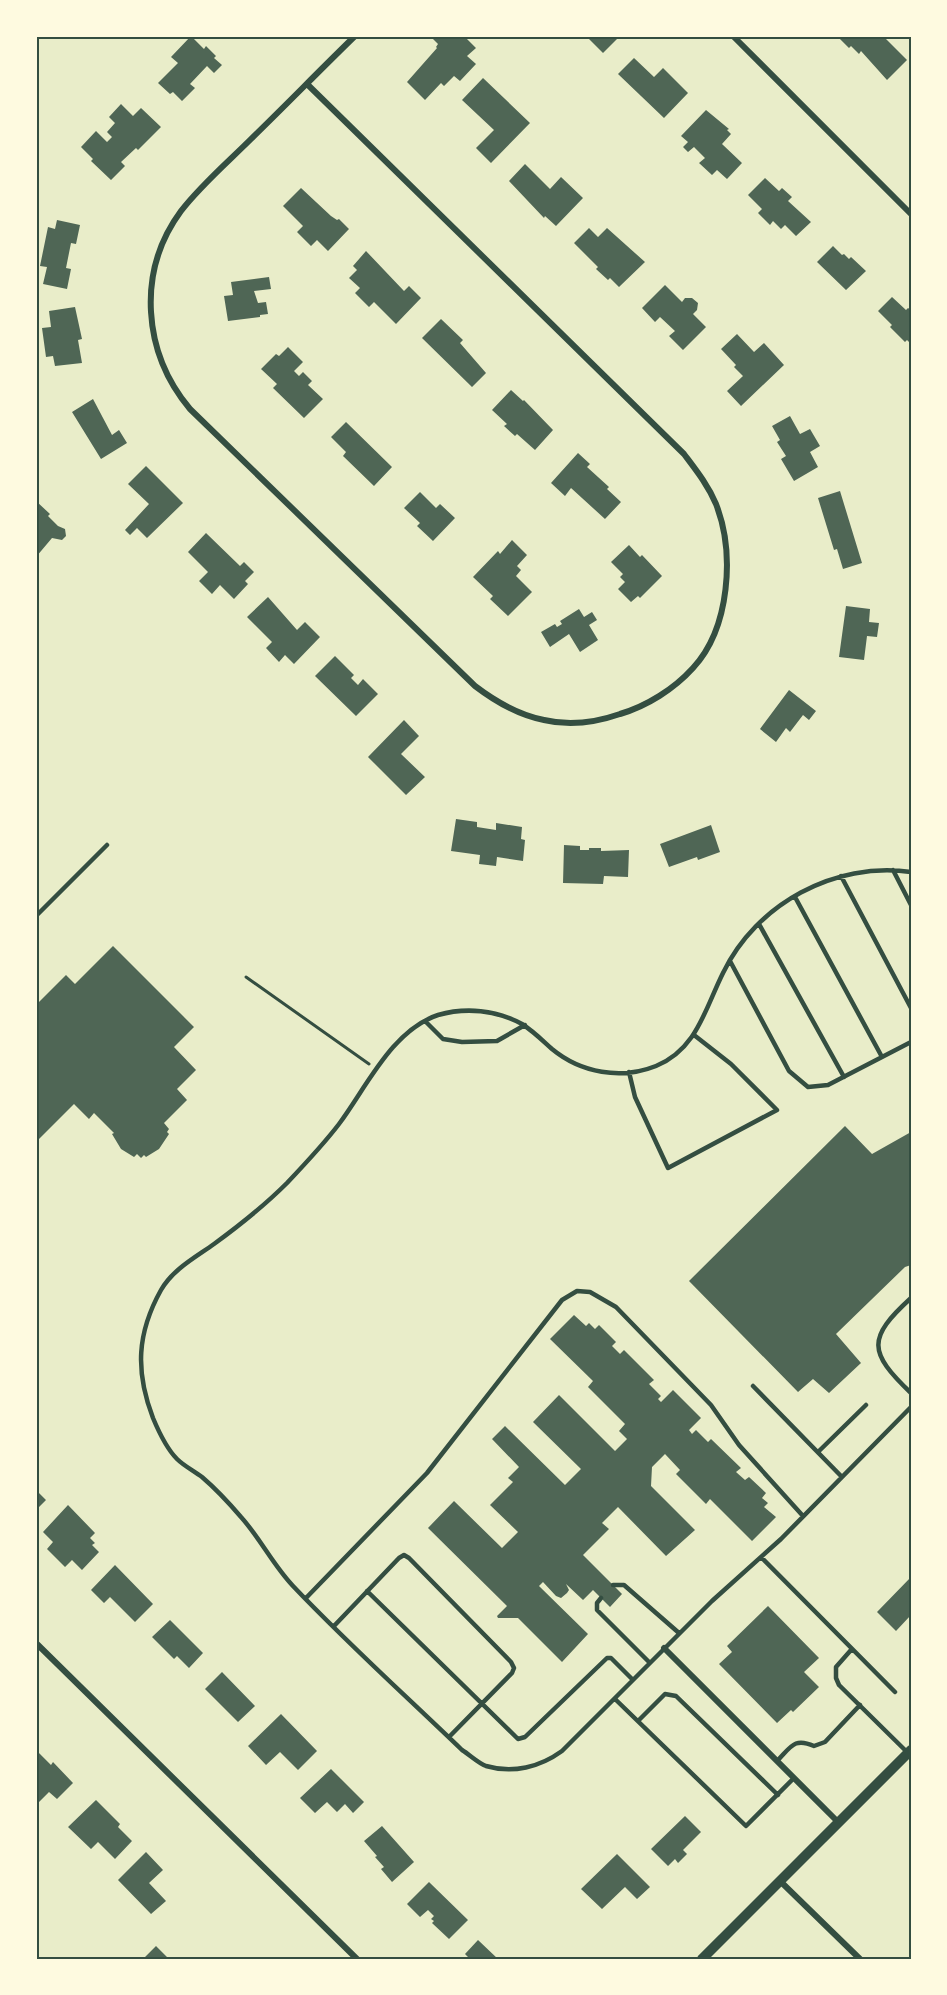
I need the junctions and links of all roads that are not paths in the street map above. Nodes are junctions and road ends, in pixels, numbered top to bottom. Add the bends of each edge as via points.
1 (355, 36) edge
2 (733, 36) edge
3 (307, 84) junction
4 (911, 214) edge
5 (107, 844) dead end
6 (893, 870) junction
7 (911, 872) edge
8 (841, 876) junction
9 (795, 897) junction
10 (911, 905) edge
11 (36, 916) edge
12 (759, 924) junction
13 (730, 961) junction
14 (911, 1008) edge
15 (425, 1021) junction
16 (525, 1026) junction
17 (694, 1035) junction
18 (911, 1042) edge
19 (882, 1057) junction
20 (629, 1072) junction
21 (844, 1077) junction
22 (911, 1298) edge
23 (753, 1386) dead end
24 (911, 1393) edge
25 (866, 1405) dead end
26 (911, 1407) edge
27 (818, 1452) junction
28 (841, 1476) junction
29 (804, 1516) junction
30 (761, 1557) junction
31 (613, 1585) dead end
32 (368, 1591) junction
33 (306, 1598) junction
34 (601, 1598) dead end
35 (334, 1626) junction
36 (679, 1634) junction
37 (36, 1643) edge
38 (664, 1648) junction
39 (851, 1650) junction
40 (650, 1663) junction
41 (633, 1680) junction
42 (895, 1692) dead end
43 (615, 1699) junction
44 (482, 1703) junction
45 (860, 1705) junction
46 (638, 1721) junction
47 (449, 1737) junction
48 (909, 1752) edge
49 (777, 1761) junction
50 (794, 1778) junction
51 (778, 1795) junction
52 (838, 1822) junction
53 (779, 1880) junction
54 (357, 1959) edge
55 (702, 1959) edge
56 (860, 1959) edge

1 - 3 street
2 - 4 street
3 - 3 street via 684,454 706,484 726,540 727,579 721,615 693,668 657,698 606,719 560,722 514,711 494,700 475,686 190,409 164,370 152,334 150,303 154,266 168,231 195,195
5 - 11 lane
6 - 7 lane
6 - 8 lane
6 - 10 lane
8 - 9 lane
8 - 14 lane
9 - 12 lane
9 - 19 lane
12 - 13 lane
12 - 21 lane
13 - 17 lane
13 - 21 lane via 789,1071 808,1087 828,1085
15 - 16 lane via 454,1011 480,1010
15 - 16 lane via 443,1039 462,1042 497,1041
15 - 33 lane via 402,1039 376,1069 340,1122 276,1194 164,1285 141,1343 141,1379 154,1421 175,1457 203,1478 243,1520
16 - 20 lane via 576,1065 593,1071
17 - 20 lane via 675,1055 657,1065
17 - 20 lane via 731,1064 777,1110 668,1168 635,1097
18 - 19 lane
19 - 21 lane
22 - 24 lane via 895,1313 878,1340 878,1351 887,1367
23 - 27 lane
25 - 27 lane
26 - 28 lane
27 - 28 lane
28 - 29 lane
29 - 30 lane
29 - 33 lane via 740,1445 711,1405 616,1307 590,1292 577,1291 562,1300 427,1473
30 - 36 lane
30 - 39 lane
31 - 36 lane via 624,1585
32 - 35 lane
32 - 44 lane
32 - 44 lane via 399,1558 409,1558 511,1662 512,1673
33 - 35 lane
34 - 40 lane via 597,1610
35 - 47 lane
36 - 38 lane
37 - 54 street
38 - 40 lane
38 - 49 street
39 - 42 lane
39 - 45 lane via 836,1667 836,1678
40 - 41 lane
41 - 43 lane
41 - 44 lane via 607,1658 521,1738 514,1737
43 - 46 lane
43 - 47 lane via 562,1751 531,1767 508,1770 484,1765
44 - 47 lane
45 - 48 lane
45 - 49 lane via 825,1742 814,1746 803,1741 795,1743
46 - 51 lane via 665,1694 676,1696
46 - 51 lane via 746,1826
48 - 52 street
49 - 50 street
50 - 51 lane
50 - 52 street
52 - 53 street
53 - 55 street
53 - 56 street

